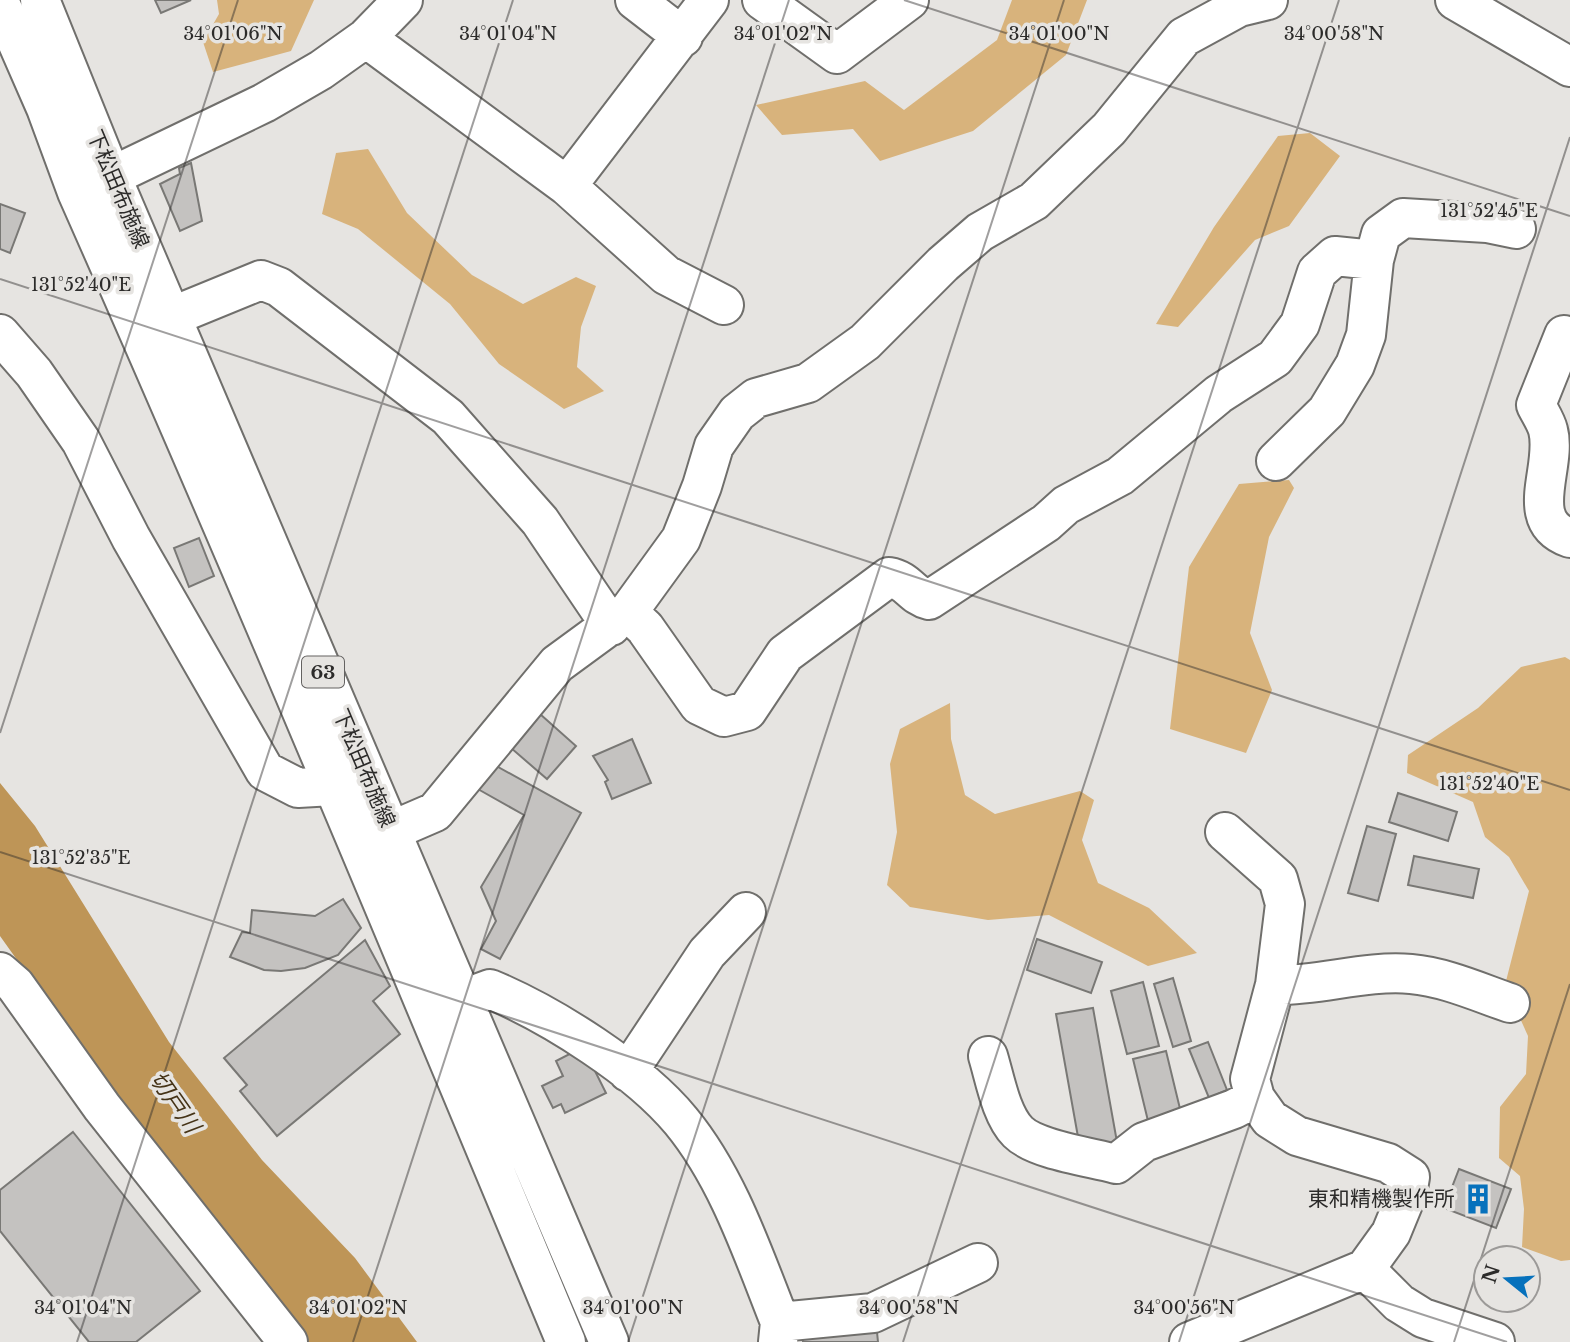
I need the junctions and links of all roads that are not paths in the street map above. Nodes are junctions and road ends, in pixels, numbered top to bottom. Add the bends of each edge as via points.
1 (40, 0) edge
2 (403, 0) edge
3 (635, 0) edge
4 (709, 0) edge
5 (762, 0) edge
6 (909, 0) edge
7 (1268, 0) edge
8 (1455, 0) edge
9 (0, 3) edge
10 (683, 37) junction
11 (366, 38) junction
12 (1570, 67) edge
13 (94, 185) junction
14 (568, 186) junction
15 (1517, 229) dead end
16 (1374, 260) junction
17 (724, 305) dead end
18 (173, 316) junction
19 (0, 334) edge
20 (1564, 335) dead end
21 (1276, 461) dead end
22 (1570, 538) edge
23 (619, 619) junction
24 (333, 786) junction
25 (1225, 832) dead end
26 (374, 839) junction
27 (746, 912) dead end
28 (0, 972) edge
29 (1275, 985) junction
30 (1510, 1003) dead end
31 (446, 1005) junction
32 (988, 1056) dead end
33 (628, 1072) junction
34 (1255, 1098) junction
35 (978, 1263) dead end
36 (1365, 1269) junction
37 (779, 1332) edge
38 (288, 1342) edge
39 (566, 1342) edge
40 (609, 1342) edge
41 (1189, 1342) edge
42 (1495, 1342) edge

1 - 13 street, 下松田布施線 / 63
2 - 11 street
3 - 10 street
4 - 10 street
5 - 6 street via 837,54
7 - 23 street via 1239,7 1184,37 1110,129 1034,201 979,232 865,342 808,383 756,398 737,413 714,446 681,539
8 - 12 street
9 - 13 street, 下松田布施線 / 63 via 46,108
10 - 14 street
11 - 13 street via 264,103
11 - 14 street
13 - 18 street, 下松田布施線 / 63
13 - 24 street, 下松田布施線 / 63
14 - 17 street via 666,275
15 - 16 street via 1403,218 1381,234
16 - 21 street via 1366,335 1355,365 1327,411
16 - 23 street via 1335,256 1317,272 1300,324 1275,359 1219,394 1120,476 1066,505 929,600 919,598 903,579 889,576 785,654 747,711 724,717 699,705 645,628
18 - 23 street via 261,279 279,287 448,417
18 - 26 street, 下松田布施線 / 63
19 - 24 street via 34,373 81,441 131,538 265,771 298,788
20 - 22 street via 1536,405 1549,431 1543,514 1556,533
23 - 26 street via 557,664 435,812
24 - 26 street, 下松田布施線 / 63
25 - 29 street via 1278,879 1285,904
26 - 31 street, 下松田布施線 / 63
27 - 33 street via 707,953
28 - 38 street via 15,985 102,1107
29 - 30 street via 1410,974 1440,979
29 - 34 street via 1250,1079
31 - 33 street via 490,989 526,1004
31 - 39 street, 下松田布施線 / 63
31 - 40 street, 下松田布施線 / 63
32 - 34 street via 1016,1130 1030,1141 1116,1164 1144,1142
33 - 37 street via 683,1123 719,1182
34 - 36 street via 1270,1119 1297,1136 1388,1163 1410,1177 1391,1233
35 - 37 street via 873,1313
36 - 41 street
36 - 42 street via 1399,1303 1423,1318

